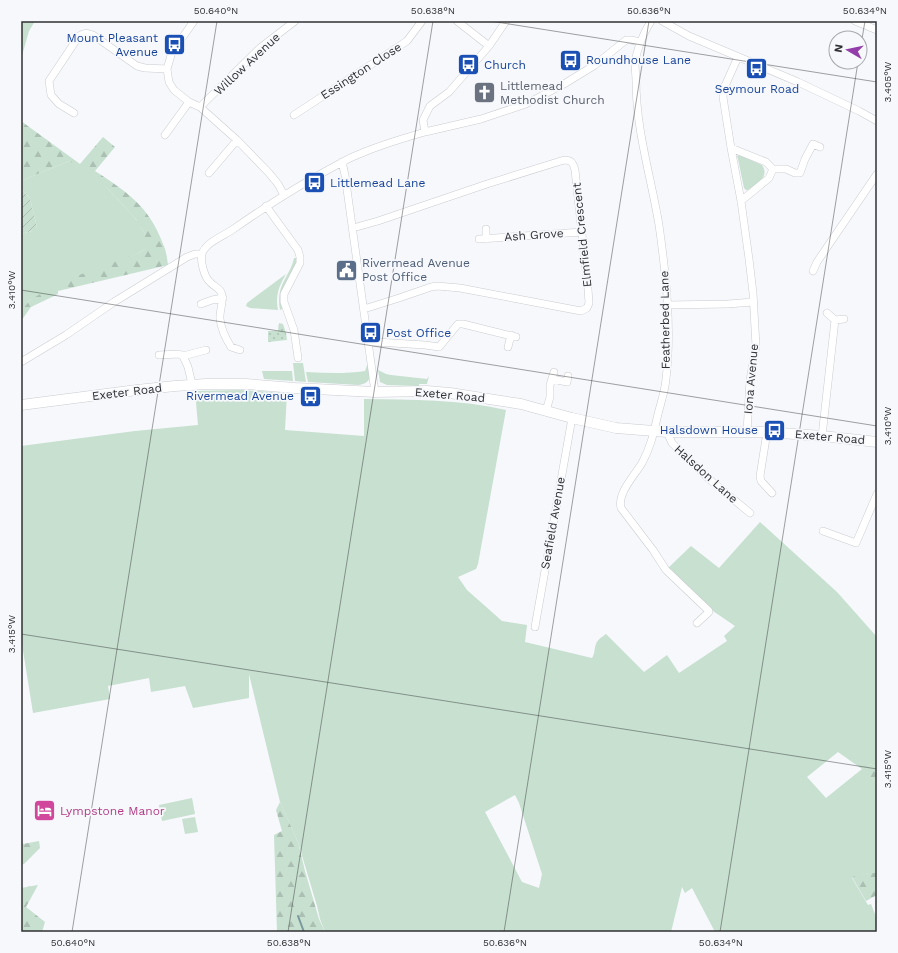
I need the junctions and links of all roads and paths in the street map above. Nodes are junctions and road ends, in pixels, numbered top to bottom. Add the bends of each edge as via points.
1 (194, 21) edge
2 (295, 21) edge
3 (422, 21) edge
4 (457, 21) edge
5 (506, 21) edge
6 (651, 21) edge
7 (662, 21) edge
8 (855, 21) edge
9 (671, 23) edge
10 (877, 30) edge
11 (640, 42) junction
12 (489, 46) junction
13 (738, 57) junction
14 (167, 69) junction
15 (189, 102) junction
16 (200, 107) junction
17 (74, 113) dead end
18 (294, 115) dead end
19 (877, 121) edge
20 (425, 132) junction
21 (165, 135) dead end
22 (237, 140) junction
23 (820, 147) dead end
24 (731, 148) junction
25 (342, 162) junction
26 (773, 168) junction
27 (209, 173) dead end
28 (877, 174) edge
29 (284, 195) junction
30 (741, 201) junction
31 (266, 206) junction
32 (353, 228) junction
33 (486, 229) dead end
34 (582, 232) junction
35 (202, 254) junction
36 (813, 271) dead end
37 (223, 298) junction
38 (753, 302) junction
39 (201, 304) dead end
40 (667, 306) junction
41 (364, 309) junction
42 (827, 313) dead end
43 (844, 319) dead end
44 (835, 320) junction
45 (369, 343) junction
46 (508, 347) dead end
47 (206, 350) dead end
48 (240, 350) dead end
49 (159, 355) dead end
50 (183, 356) junction
51 (298, 358) dead end
52 (21, 362) edge
53 (568, 376) dead end
54 (192, 384) junction
55 (376, 392) junction
56 (21, 405) edge
57 (546, 411) junction
58 (572, 418) junction
59 (655, 431) junction
60 (667, 432) junction
61 (747, 432) junction
62 (767, 432) junction
63 (822, 436) junction
64 (877, 442) edge
65 (772, 493) dead end
66 (877, 494) edge
67 (750, 513) dead end
68 (823, 531) dead end
69 (697, 623) dead end
70 (535, 628) dead end

1 - 14 street via 172,52
2 - 16 street, Willow Avenue via 260,48
3 - 18 street, Essington Close via 407,40
4 - 12 street
5 - 12 street
6 - 11 street, Featherbed Lane
7 - 9 street
8 - 10 street
9 - 13 street via 689,36
11 - 20 street via 626,40 595,65 526,104
11 - 40 street, Featherbed Lane via 635,63 636,96 664,263
12 - 20 street via 449,92 430,106 423,120
13 - 19 street via 798,82
13 - 24 street via 723,96
14 - 15 street via 169,82 174,90
14 - 17 street via 137,66 93,35 83,33 49,81 51,95 59,104
15 - 16 street
15 - 21 street
16 - 22 street
20 - 25 street via 382,145
22 - 27 street
22 - 29 street via 269,173
23 - 26 street via 813,144 800,173
24 - 26 street via 766,162
24 - 30 street
25 - 29 street
25 - 32 street
26 - 30 street via 769,178
28 - 36 street
29 - 31 street
30 - 38 street
31 - 35 street via 209,244
31 - 51 street via 298,250 300,257 300,263 284,294 284,302 294,330
32 - 34 street, Elmfield Crescent via 569,160 575,170
32 - 41 street
33 - 34 street, Ash Grove via 482,239
34 - 41 street, Elmfield Crescent via 589,303 587,308 581,311 437,286
35 - 37 street via 202,265 207,279 217,287
35 - 52 street via 187,257
37 - 39 street
37 - 48 street via 220,318 222,328 231,347
38 - 40 street
38 - 61 street, Iona Avenue via 756,346 750,380
40 - 59 street, Featherbed Lane via 666,383
41 - 45 street
42 - 44 street
43 - 44 street
44 - 63 street
45 - 46 street via 439,347 458,324 463,324 514,336
45 - 55 street
47 - 50 street
49 - 50 street
50 - 54 street
53 - 57 street via 567,382 553,375
54 - 55 highway, Exeter Road via 246,384
54 - 56 highway, Exeter Road
55 - 57 highway, Exeter Road via 450,393 521,404
57 - 58 highway, Exeter Road
58 - 59 highway, Exeter Road via 616,428
58 - 70 street, Seafield Avenue
59 - 60 highway, Exeter Road
59 - 69 street, Featherbed Lane via 642,462 622,493 620,504 666,570 709,611
60 - 61 highway, Exeter Road
60 - 67 street, Halsdon Lane via 672,443 681,452
61 - 62 highway, Exeter Road
62 - 63 highway, Exeter Road
62 - 65 street via 760,476 761,481
63 - 64 highway, Exeter Road
66 - 68 street via 856,543

